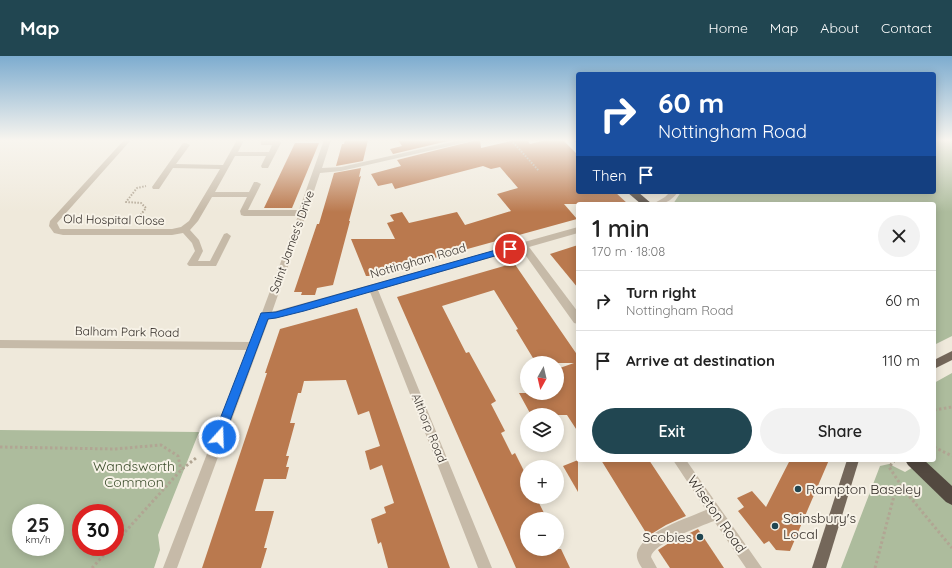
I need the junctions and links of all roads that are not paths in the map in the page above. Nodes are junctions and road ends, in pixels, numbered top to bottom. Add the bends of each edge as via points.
1 (106, 164) edge
2 (228, 164) edge
3 (320, 164) edge
4 (364, 164) edge
5 (170, 166) joint
6 (226, 167) junction
7 (318, 171) junction
8 (257, 184) dead end
9 (156, 186) road end
10 (252, 194) junction
11 (634, 194) edge
12 (672, 194) edge
13 (210, 195) junction
14 (644, 202) edge
15 (662, 202) edge
16 (304, 213) junction
17 (185, 230) junction
18 (576, 231) edge
19 (227, 236) dead end
20 (523, 245) junction
21 (374, 288) junction
22 (264, 316) junction
23 (576, 317) edge
24 (0, 344) edge
25 (253, 346) junction
26 (952, 355) edge
27 (936, 364) edge
28 (680, 462) edge
29 (852, 462) edge
30 (915, 462) edge
31 (952, 497) edge
32 (715, 513) junction
33 (170, 568) edge
34 (485, 568) edge
35 (650, 568) edge
36 (755, 568) edge
37 (819, 568) edge

1 - 17 street, Old Hospital Close via 53,222 57,231
2 - 6 street
3 - 7 street, Saint James's Drive
4 - 7 street
5 - 6 street
5 - 9 street
6 - 13 street
7 - 16 street, Saint James's Drive
8 - 10 street
10 - 13 street
10 - 16 street via 244,213
11 - 14 highway
12 - 15 street
13 - 17 street
16 - 22 street, Saint James's Drive
17 - 19 street via 196,242 199,251 192,264 213,264
18 - 20 street, Nottingham Road
20 - 21 street, Nottingham Road
20 - 23 street
21 - 22 street, Nottingham Road
21 - 34 street, Althorp Road
22 - 25 street, Saint James's Drive
24 - 25 street, Balham Park Road
25 - 33 street, Saint James's Drive
26 - 27 main road
28 - 32 street, Wiseton Road
29 - 37 main road
30 - 31 highway
32 - 35 street via 648,545 644,559
32 - 36 street, Wiseton Road

